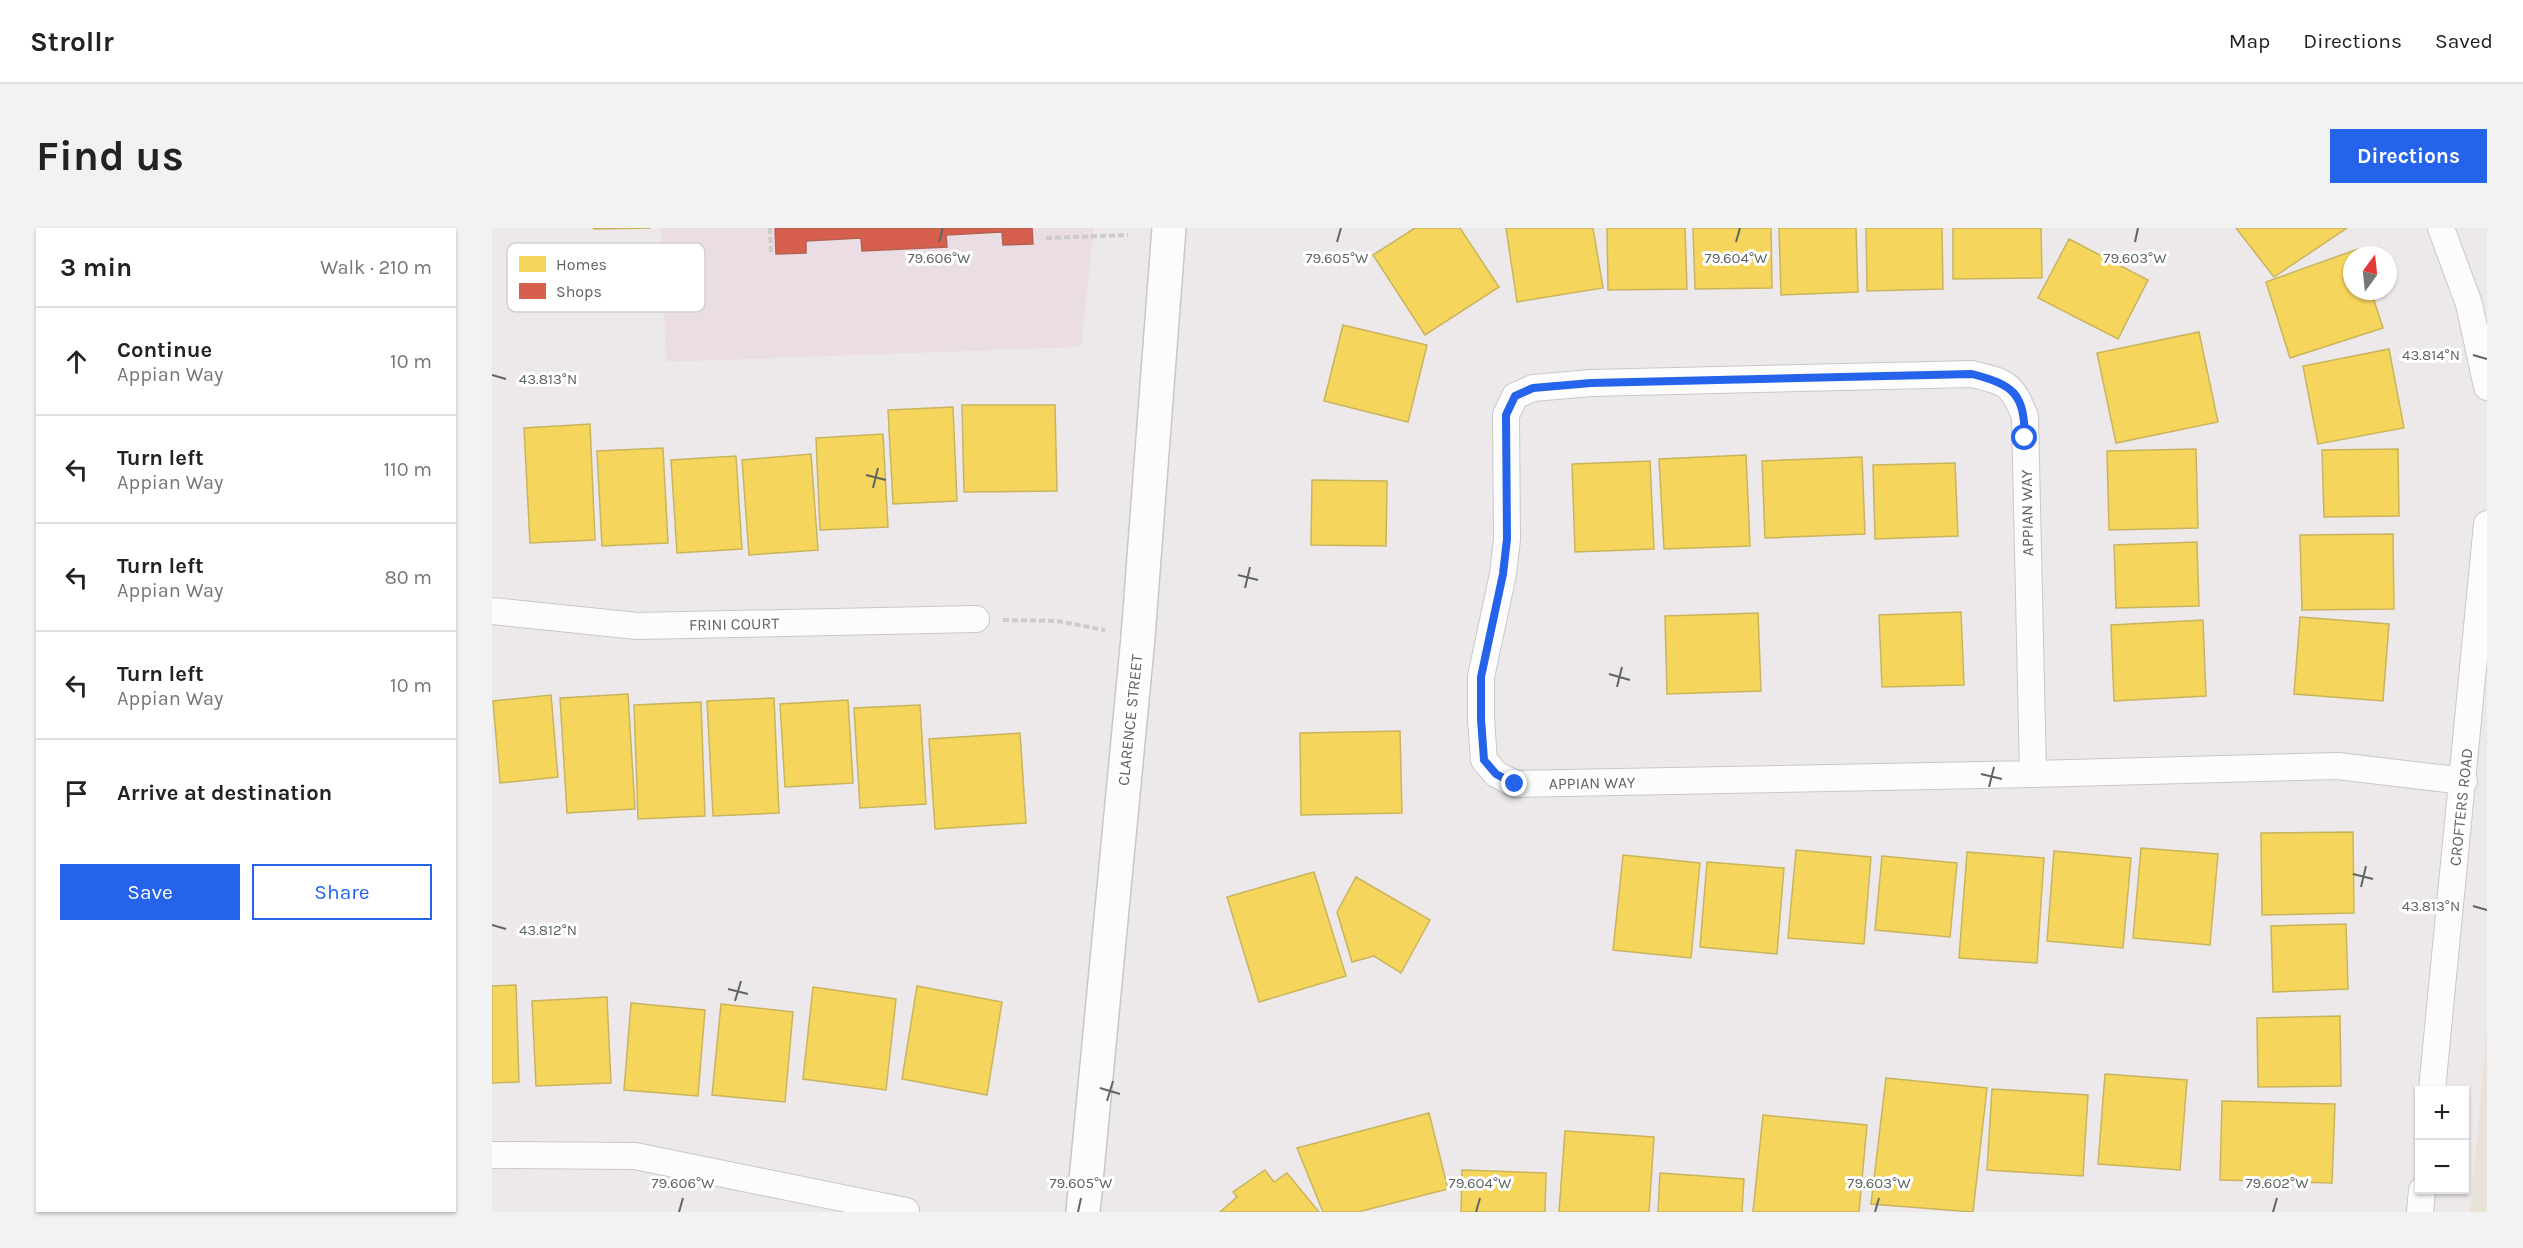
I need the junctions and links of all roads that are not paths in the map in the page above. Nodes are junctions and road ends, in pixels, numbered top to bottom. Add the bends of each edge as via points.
1 (1170, 228) edge
2 (2440, 228) edge
3 (2487, 387) edge
4 (2487, 524) edge
5 (492, 611) edge
6 (976, 619) road end
7 (2033, 774) junction
8 (2464, 781) junction
9 (2432, 1086) edge
10 (492, 1155) edge
11 (2422, 1194) edge
12 (906, 1211) edge
13 (1083, 1212) edge
14 (2420, 1212) edge

1 - 13 street, CLARENCE STREET via 1138,637
2 - 3 street via 2469,304
4 - 8 street, CROFTERS ROAD
5 - 6 street, FRINI COURT via 637,626
7 - 7 street, APPIAN WAY via 2025,417 2015,392 1997,380 1972,374 1591,383 1533,388 1515,396 1506,415 1507,539 1503,574 1481,677 1484,760 1496,774 1515,784
7 - 8 street, APPIAN WAY via 2338,766
8 - 9 street, CROFTERS ROAD
10 - 12 street via 635,1156
11 - 14 street

